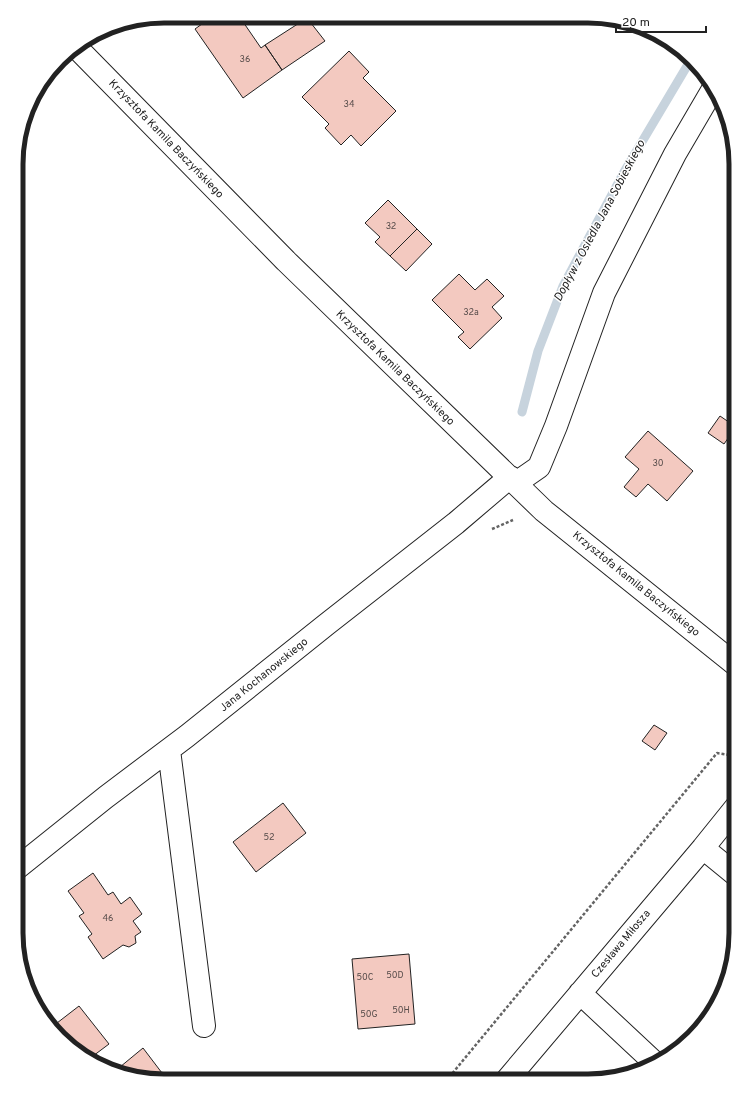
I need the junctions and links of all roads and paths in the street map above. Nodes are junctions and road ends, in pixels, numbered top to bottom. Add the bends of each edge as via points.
1 (80, 51) edge
2 (710, 94) edge
3 (513, 480) junction
4 (544, 511) junction
5 (486, 532) dead end
6 (729, 659) edge
7 (169, 750) junction
8 (729, 755) edge
9 (729, 816) edge
10 (703, 848) junction
11 (23, 863) edge
12 (729, 869) edge
13 (580, 992) junction
14 (204, 1026) dead end
15 (650, 1059) edge
16 (452, 1074) edge
17 (512, 1074) edge

1 - 3 street, Krzysztofa Kamila Baczyńskiego via 286,261
2 - 3 street, Jana Kochanowskiego via 675,154 604,292 539,467
3 - 4 street, Krzysztofa Kamila Baczyńskiego
3 - 7 street, Jana Kochanowskiego
4 - 5 path via 529,518 511,520
4 - 6 street, Krzysztofa Kamila Baczyńskiego
7 - 11 street, Jana Kochanowskiego
7 - 14 street
8 - 16 path via 717,753
9 - 10 street, Czesława Miłosza
10 - 12 street
10 - 13 street, Czesława Miłosza
13 - 15 street
13 - 17 street, Czesława Miłosza

